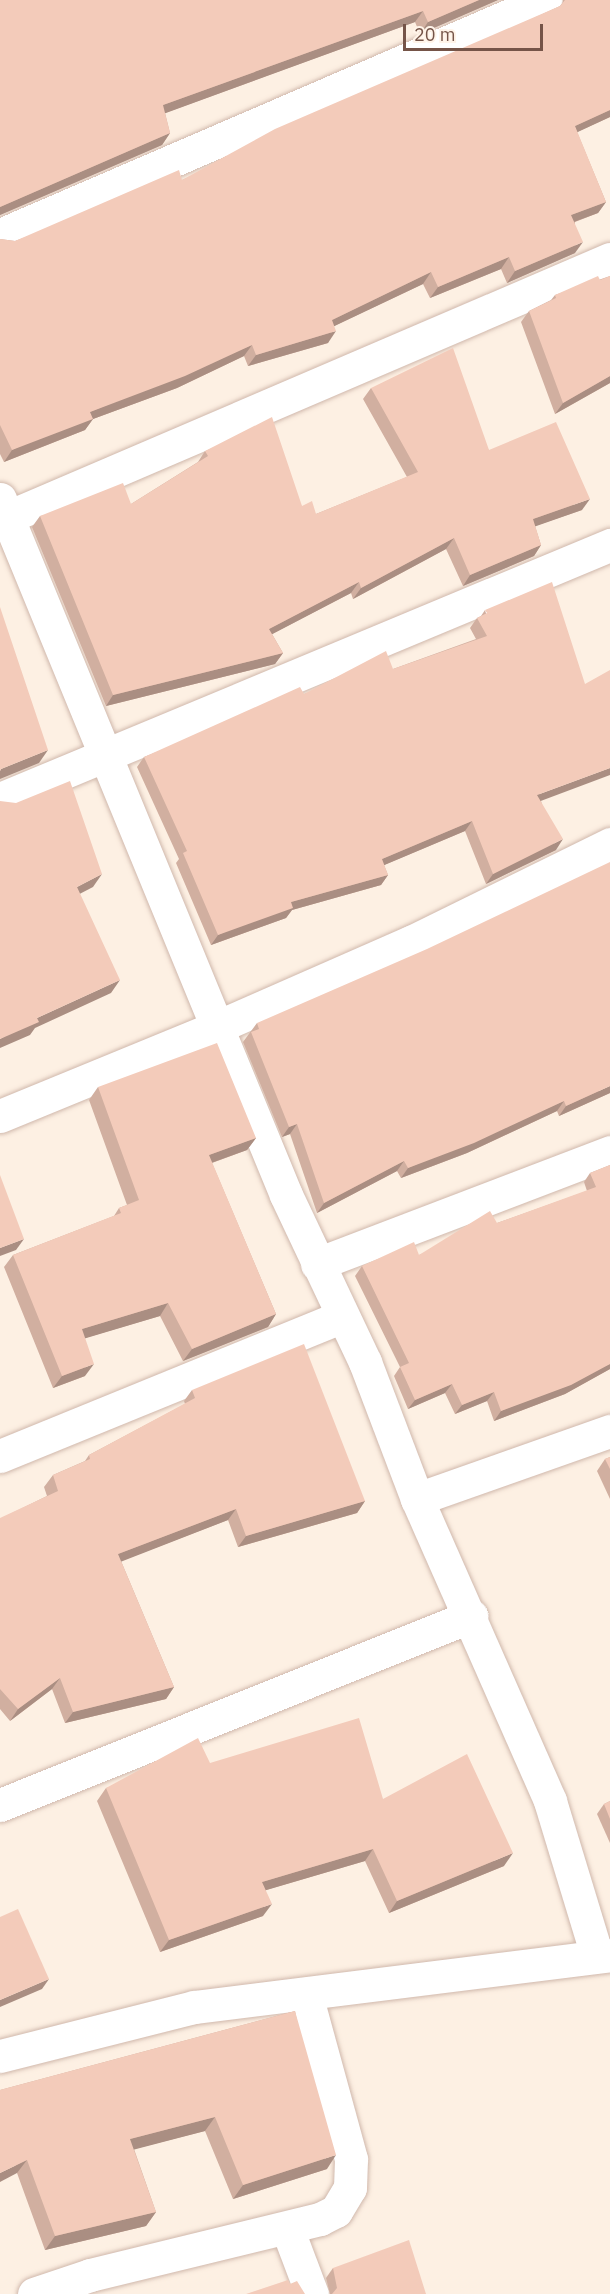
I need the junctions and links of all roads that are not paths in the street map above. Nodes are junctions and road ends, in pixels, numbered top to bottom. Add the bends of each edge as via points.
1 (545, 0) edge
2 (0, 235) edge
3 (610, 259) edge
4 (4, 508) edge
5 (610, 545) edge
6 (104, 755) junction
7 (0, 799) edge
8 (610, 844) edge
9 (217, 1027) junction
10 (0, 1116) edge
11 (610, 1152) edge
12 (317, 1264) junction
13 (343, 1316) junction
14 (610, 1431) edge
15 (0, 1456) edge
16 (417, 1499) junction
17 (471, 1617) junction
18 (0, 1805) edge
19 (604, 1955) edge
20 (306, 1994) junction
21 (0, 2056) edge
22 (287, 2228) junction
23 (34, 2294) edge
24 (312, 2294) edge

1 - 2 street
3 - 4 street
4 - 6 street
5 - 6 street
6 - 7 street
6 - 9 street
8 - 9 street via 411,942
9 - 10 street
9 - 12 street
11 - 12 street
12 - 13 street
13 - 15 street
13 - 16 street via 382,1403
14 - 16 street
16 - 17 street
17 - 18 street
17 - 19 street via 550,1801
19 - 20 street
20 - 21 street via 194,2007
20 - 22 street via 352,2175 344,2201 336,2211
22 - 23 street via 90,2275
22 - 24 street

